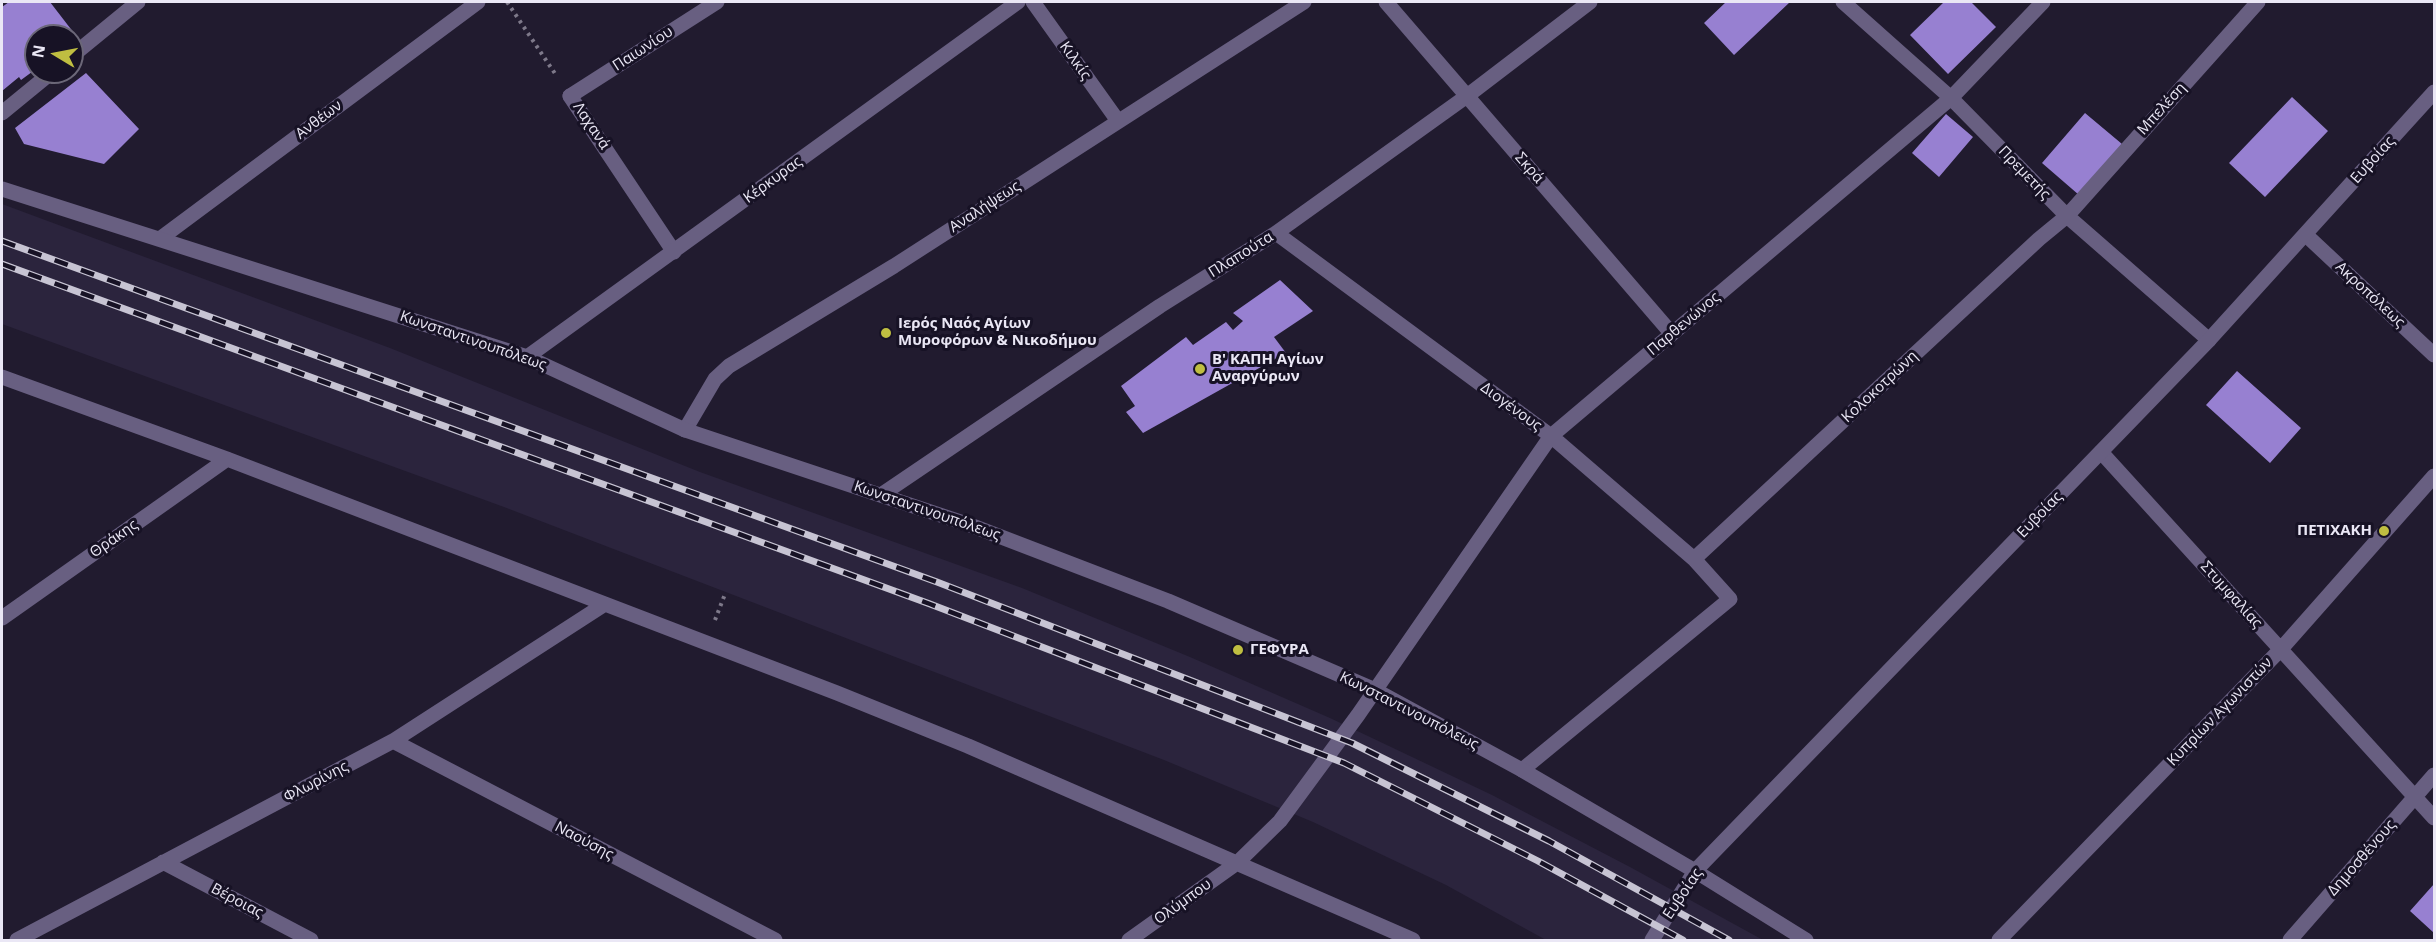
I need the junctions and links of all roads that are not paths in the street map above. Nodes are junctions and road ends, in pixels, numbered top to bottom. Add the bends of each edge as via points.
1 (138, 2) edge
2 (478, 2) edge
3 (717, 2) edge
4 (1018, 2) edge
5 (1033, 2) edge
6 (1305, 2) edge
7 (1386, 2) edge
8 (1590, 2) edge
9 (1843, 2) edge
10 (2043, 2) edge
11 (2258, 2) edge
12 (84, 46) edge
13 (37, 84) edge
14 (2434, 92) edge
15 (570, 96) joint
16 (1467, 96) junction
17 (1952, 98) junction
18 (2, 113) edge
19 (1118, 121) junction
20 (2, 189) edge
21 (2067, 216) junction
22 (1276, 233) junction
23 (2306, 235) junction
24 (161, 238) junction
25 (674, 252) junction
26 (1672, 334) junction
27 (2209, 340) junction
28 (2434, 355) edge
29 (527, 357) junction
30 (2, 377) edge
31 (685, 430) junction
32 (1551, 436) junction
33 (2101, 452) junction
34 (227, 459) junction
35 (2434, 476) edge
36 (881, 495) junction
37 (1694, 559) junction
38 (605, 604) junction
39 (2, 618) edge
40 (2281, 649) junction
41 (1375, 690) junction
42 (393, 741) junction
43 (1522, 770) junction
44 (2434, 775) edge
45 (2416, 797) junction
46 (2434, 818) edge
47 (163, 862) junction
48 (1236, 863) junction
49 (1695, 872) junction
50 (17, 940) edge
51 (311, 940) edge
52 (775, 940) edge
53 (1129, 940) edge
54 (1413, 940) edge
55 (1652, 940) edge
56 (1806, 940) edge
57 (1999, 940) edge
58 (2290, 940) edge

1 - 12 street
2 - 24 street, Ανθέων
3 - 15 street, Παιωνίου
4 - 25 street, Κέρκυρας
5 - 19 street, Κιλκίς
6 - 19 street, Αναλήψεως
7 - 16 street, Σκρά
8 - 16 street, Πλαπούτα
9 - 17 street, Πρεμετής
10 - 17 street, Παρθενώνος
11 - 21 street, Μπελέση
13 - 18 street
14 - 23 street, Ευβοίας
15 - 25 street, Λαχανά
16 - 22 street, Πλαπούτα
16 - 26 street, Σκρά
17 - 21 street, Πρεμετής
17 - 26 street, Παρθενώνος
19 - 31 street, Αναλήψεως via 894,266 729,366 714,379
20 - 24 street, Κωνσταντινουπόλεως
21 - 27 street, Πρεμετής
21 - 37 street, Κολοκοτρώνη
22 - 32 street, Διογένους
22 - 36 street, Πλαπούτα via 1160,306
23 - 27 street, Ευβοίας
23 - 28 street, Ακροπόλεως
24 - 29 street, Κωνσταντινουπόλεως
25 - 29 street, Κέρκυρας
26 - 32 street, Παρθενώνος
27 - 33 street, Ευβοίας
29 - 31 street, Κωνσταντινουπόλεως
30 - 34 street
31 - 36 street, Κωνσταντινουπόλεως
32 - 37 street, Διογένους
32 - 41 street, Παρθενώνος
33 - 40 street, Στυμφαλίας
33 - 49 street, Ευβοίας
34 - 38 street
34 - 39 street, Θράκης
35 - 40 street, Κυπρίων Αγωνιστών
36 - 41 street, Κωνσταντινουπόλεως via 1065,560
37 - 43 street, Διογένους via 1730,599
38 - 42 street, Φλωρίνης
38 - 48 street via 968,746
40 - 45 street, Στυμφαλίας
40 - 57 street, Κυπρίων Αγωνιστών
41 - 43 street, Κωνσταντινουπόλεως
41 - 48 street, Ολύμπου via 1280,821
42 - 47 street, Φλωρίνης
42 - 52 street, Ναούσης
43 - 49 street, Κωνσταντινουπόλεως
44 - 45 street, Δημοσθένους
45 - 46 street, Στυμφαλίας
45 - 58 street, Δημοσθένους
47 - 50 street, Φλωρίνης
47 - 51 street, Βέροιας
48 - 53 street, Ολύμπου
48 - 54 street
49 - 55 street, Ευβοίας
49 - 56 street, Κωνσταντινουπόλεως

